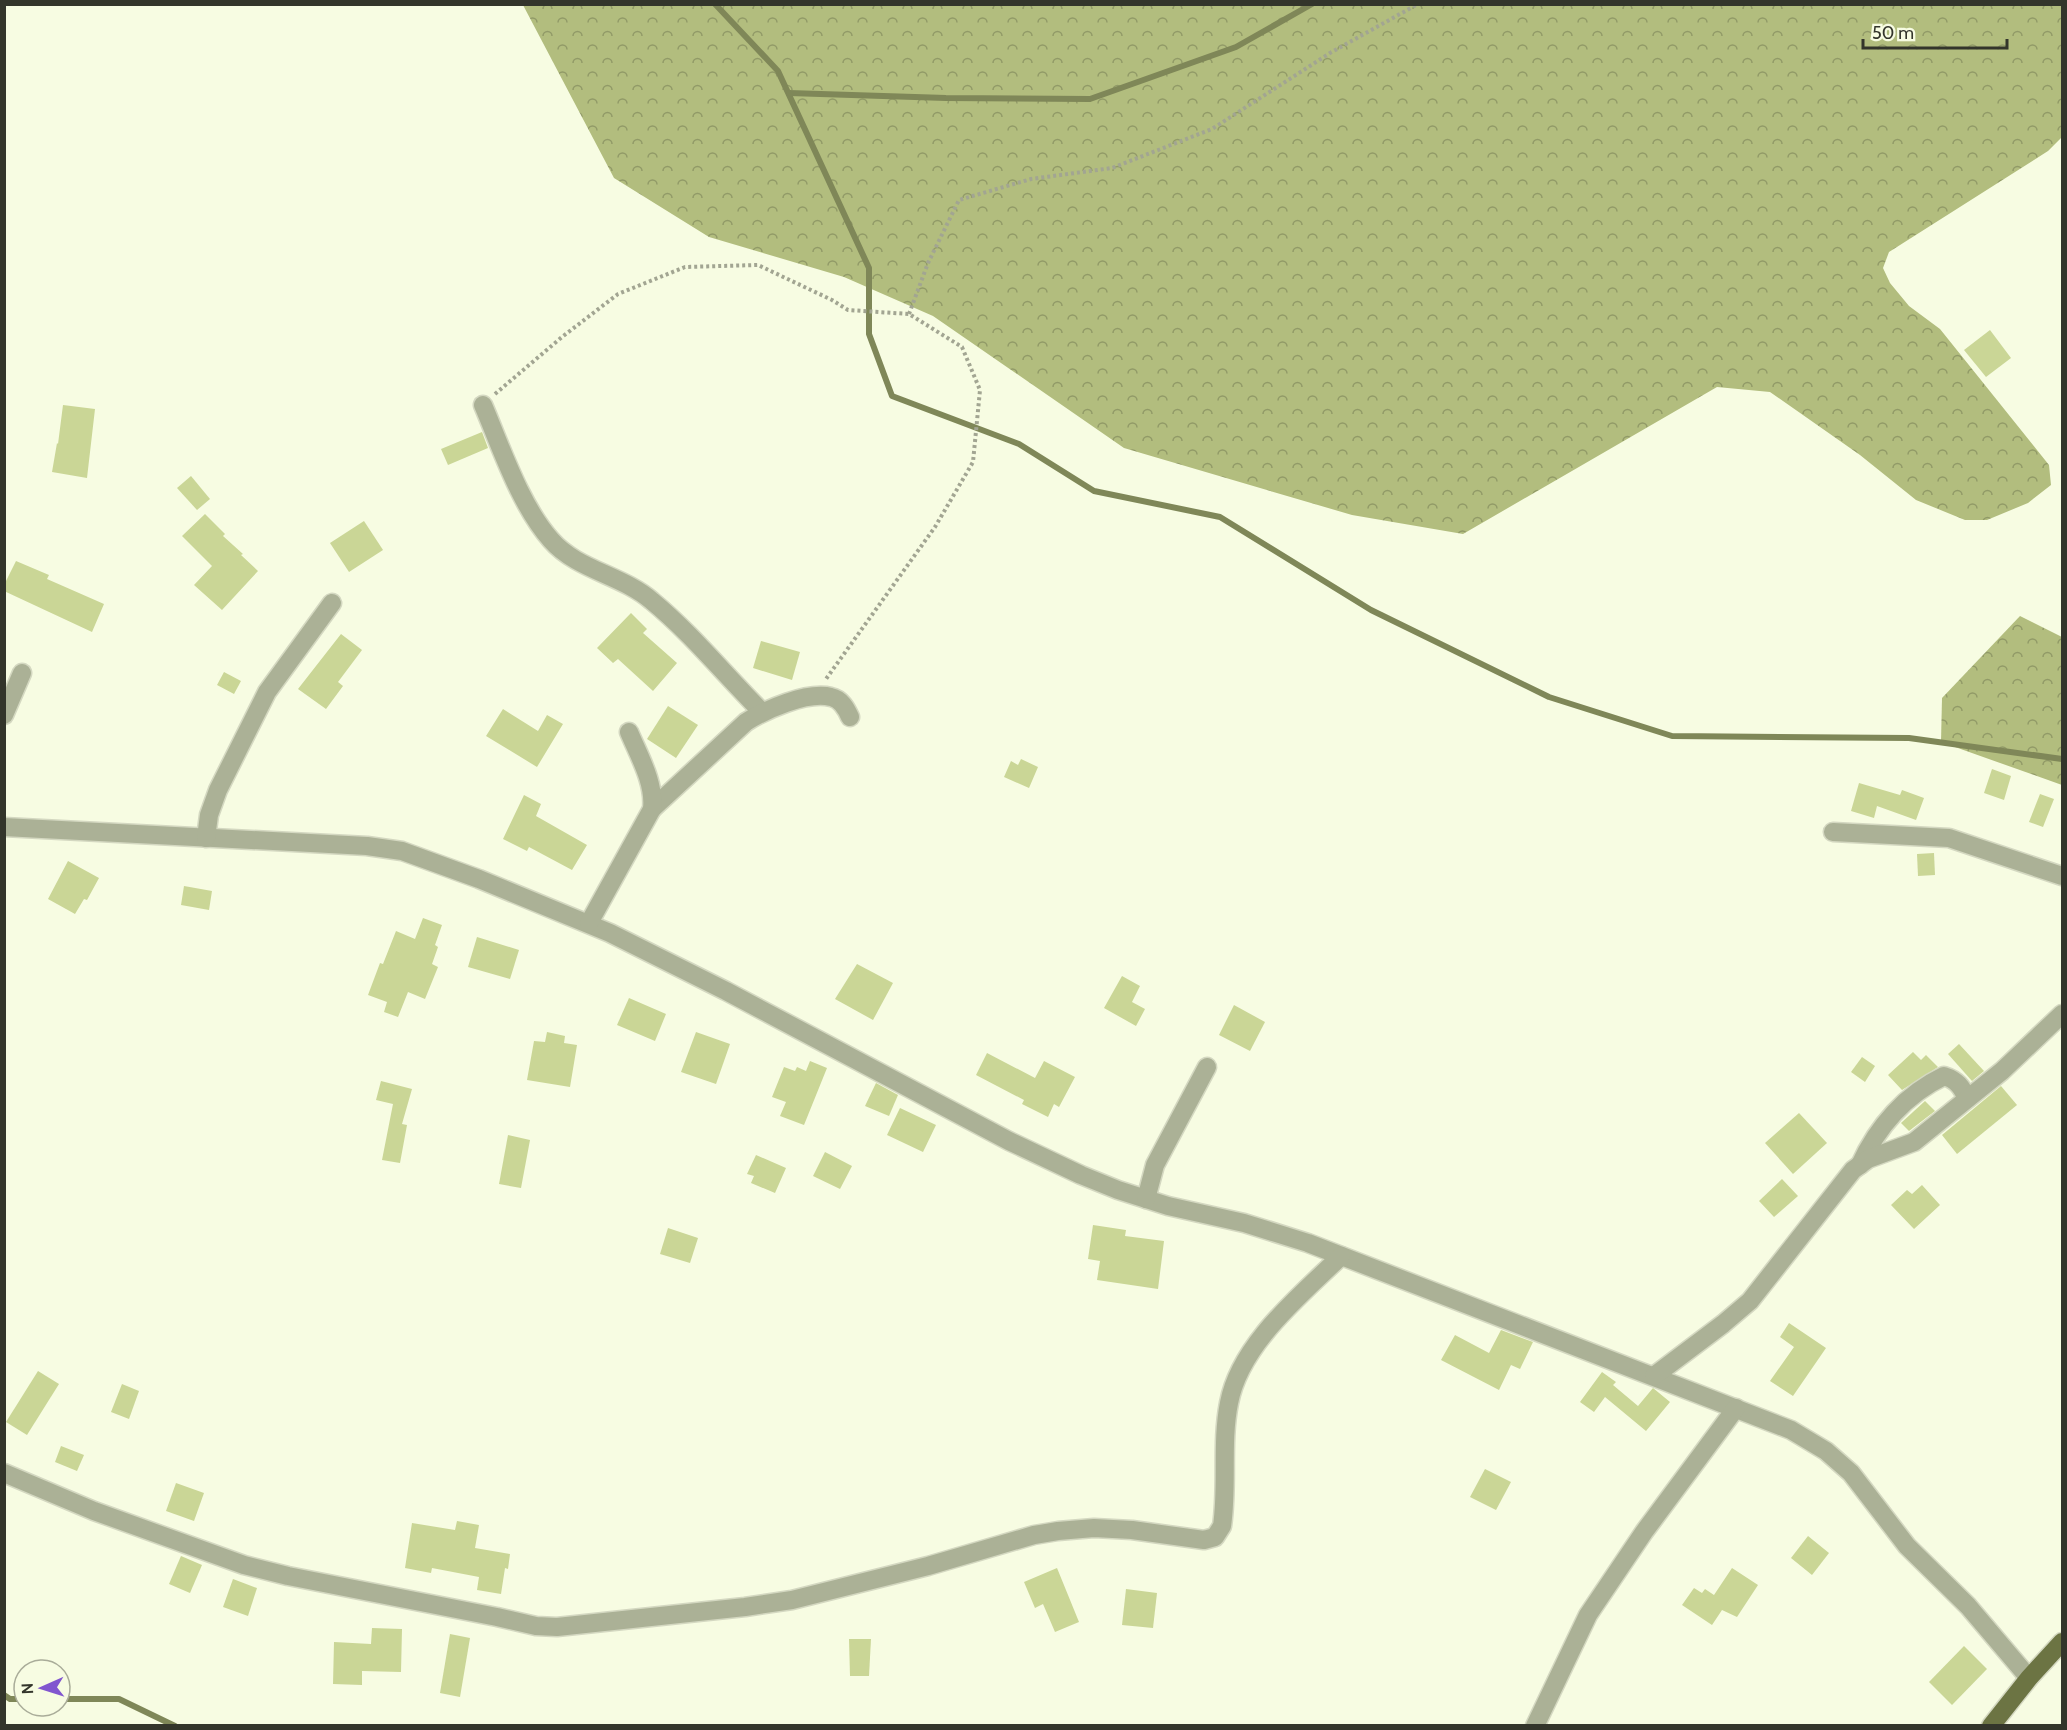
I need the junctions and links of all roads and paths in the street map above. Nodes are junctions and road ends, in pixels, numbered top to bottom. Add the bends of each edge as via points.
1 (1418, 4) edge
2 (909, 314) junction
3 (483, 405) joint
4 (332, 603) dead end
5 (22, 673) dead end
6 (813, 696) junction
7 (762, 712) junction
8 (4, 715) edge
9 (850, 717) dead end
10 (628, 732) dead end
11 (652, 809) junction
12 (4, 827) edge
13 (1833, 832) dead end
14 (206, 838) junction
15 (2062, 876) edge
16 (589, 923) junction
17 (2062, 1014) edge
18 (1208, 1067) dead end
19 (1967, 1099) junction
20 (1860, 1165) junction
21 (1146, 1199) junction
22 (1341, 1256) junction
23 (1654, 1376) junction
24 (1736, 1408) junction
25 (4, 1473) edge
26 (2062, 1642) edge
27 (2029, 1678) junction
28 (1535, 1725) edge
29 (1991, 1725) edge

1 - 2 path via 1330,53 1212,129 1112,168 1031,178 959,200 928,263
2 - 3 path via 848,310 758,265 685,267 618,294
2 - 6 path via 962,347 980,390 973,462 935,527
3 - 7 street via 514,477 550,539 564,553 652,600
4 - 14 street via 267,692 218,790
5 - 8 street
6 - 7 street
6 - 9 street via 832,697 844,705
7 - 11 street via 746,722
10 - 11 street via 644,766 653,797
11 - 16 street
12 - 14 street
13 - 15 street via 1948,838
14 - 16 street via 387,848
16 - 21 street via 1009,1141 1081,1175
17 - 19 street
18 - 21 street via 1155,1165
19 - 20 street via 1914,1142
19 - 20 street via 1953,1078 1944,1076 1930,1083 1899,1107 1876,1133
20 - 23 street via 1750,1301
21 - 22 street via 1244,1223
22 - 23 street
22 - 25 street via 1254,1346 1237,1377 1229,1403 1222,1527 1215,1537 1204,1540 1132,1530 1058,1531 792,1600 557,1627 536,1626 244,1565 94,1511
23 - 24 street
24 - 27 street via 1791,1430 1826,1451 1851,1473 1907,1546 1968,1605
24 - 28 street via 1588,1615
26 - 27 main road
27 - 29 main road

